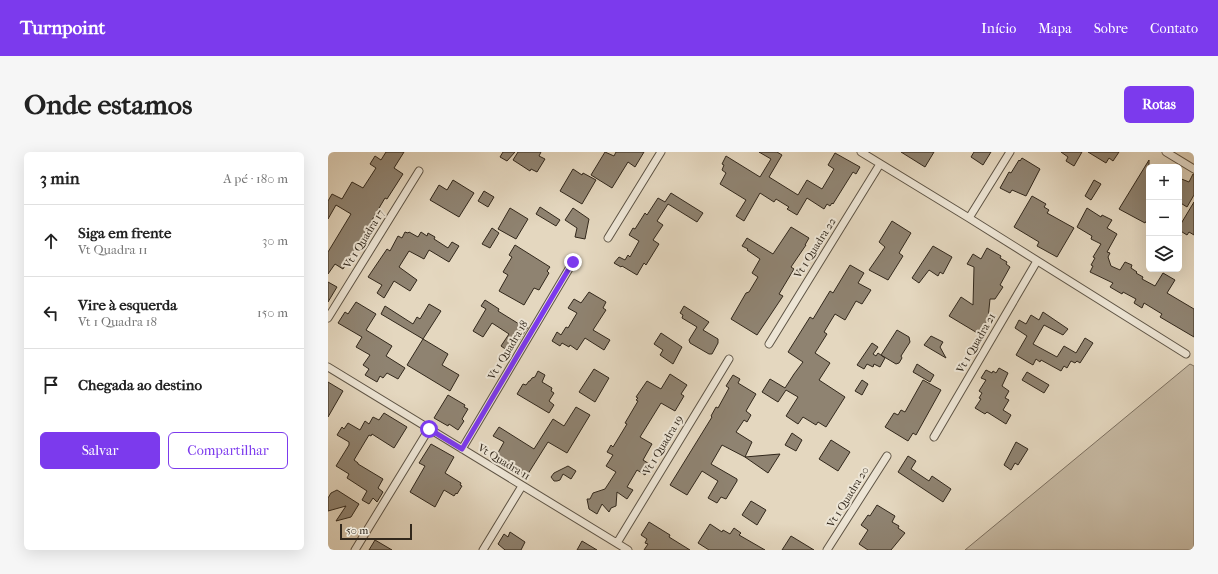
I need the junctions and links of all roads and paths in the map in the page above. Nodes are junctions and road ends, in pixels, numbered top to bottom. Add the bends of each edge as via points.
1 (661, 152) edge
2 (861, 152) edge
3 (1010, 152) edge
4 (1166, 152) edge
5 (880, 164) junction
6 (1194, 169) edge
7 (419, 171) dead end
8 (969, 218) junction
9 (608, 238) dead end
10 (1037, 261) junction
11 (573, 262) dead end
12 (328, 318) edge
13 (769, 344) dead end
14 (1186, 354) dead end
15 (729, 359) dead end
16 (328, 367) edge
17 (429, 429) junction
18 (934, 437) dead end
19 (462, 449) junction
20 (887, 456) dead end
21 (522, 486) junction
22 (617, 543) junction
23 (355, 550) edge
24 (483, 550) edge
25 (628, 550) edge
26 (827, 550) edge

1 - 9 street
2 - 5 street
3 - 8 street
4 - 6 street
5 - 8 street
5 - 13 street, Vt 1 Quadra 22
7 - 12 street, Vt 1 Quadra 17
8 - 10 street
10 - 14 street
10 - 18 street, Vt 1 Quadra 21
11 - 19 street, Vt 1 Quadra 18
15 - 22 street, Vt 1 Quadra 19
16 - 17 street, Vt Quadra 11
17 - 19 street, Vt Quadra 11
17 - 23 street
19 - 21 street, Vt Quadra 11
20 - 26 street, Vt 1 Quadra 20
21 - 22 street, Vt Quadra 11
21 - 24 street
22 - 25 street, Vt Quadra 11

